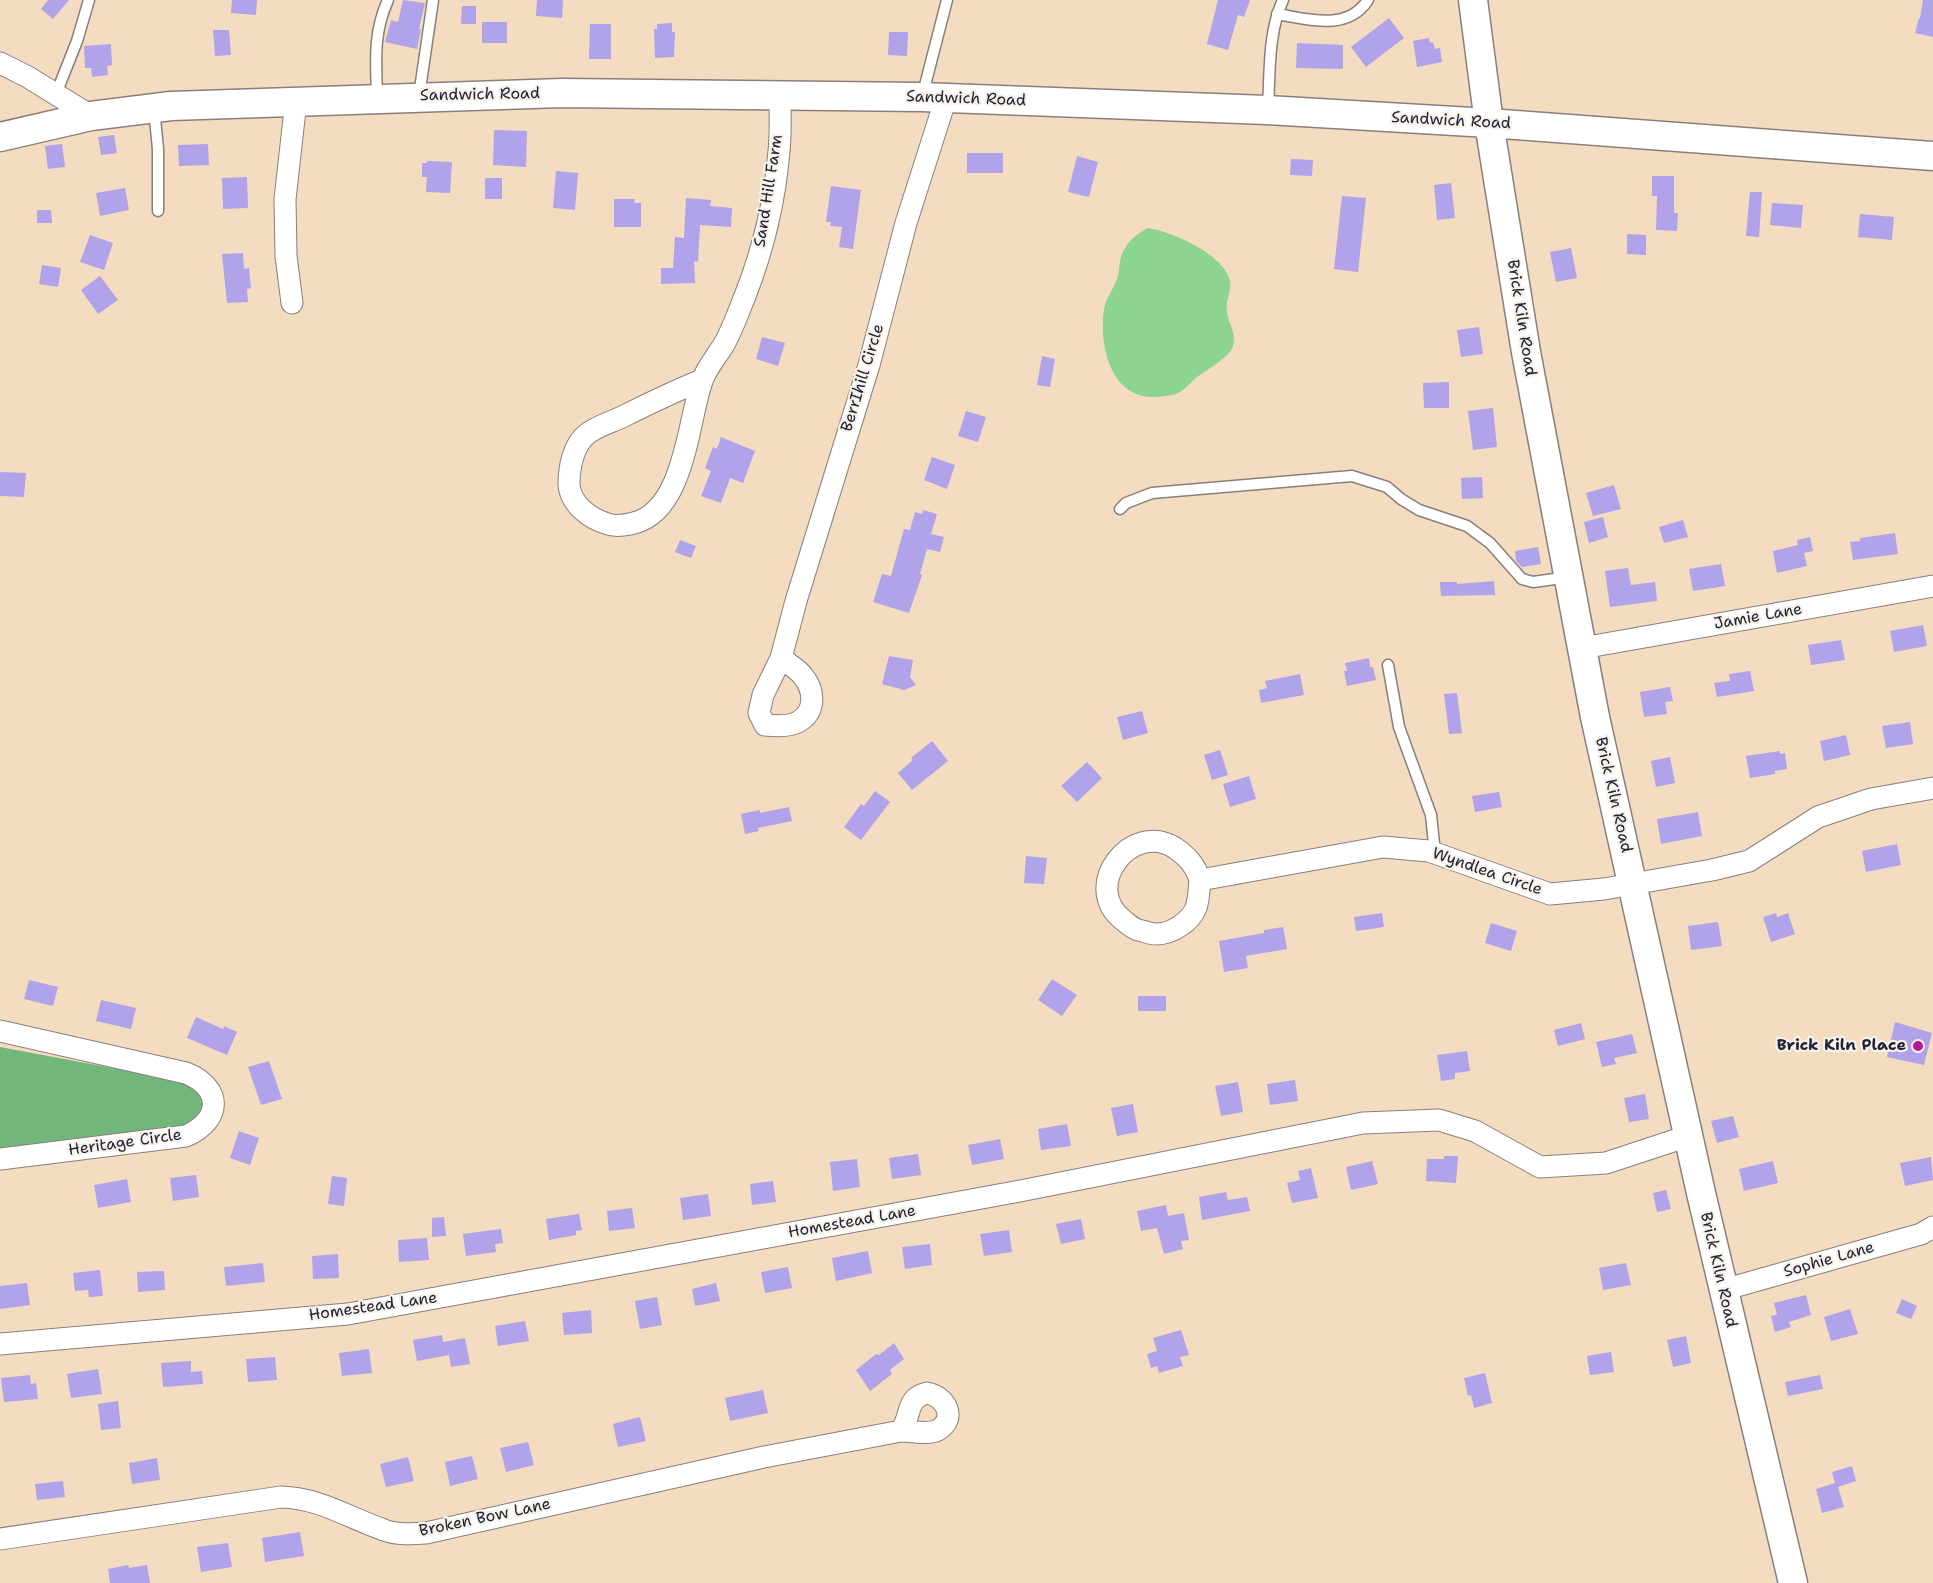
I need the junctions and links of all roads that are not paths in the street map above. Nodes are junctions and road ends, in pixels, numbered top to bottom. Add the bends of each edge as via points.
1 (89, 0) edge
2 (388, 0) edge
3 (433, 0) edge
4 (946, 0) edge
5 (1283, 0) edge
6 (1368, 0) edge
7 (1473, 0) edge
8 (1277, 14) junction
9 (0, 63) edge
10 (56, 94) junction
11 (780, 96) junction
12 (419, 97) junction
13 (934, 98) junction
14 (377, 99) junction
15 (296, 101) junction
16 (154, 108) junction
17 (1267, 110) junction
18 (91, 116) junction
19 (1489, 123) junction
20 (0, 137) edge
21 (1933, 156) edge
22 (158, 211) dead end
23 (292, 303) dead end
24 (702, 380) junction
25 (1120, 509) dead end
26 (1569, 577) junction
27 (1933, 586) edge
28 (1582, 648) junction
29 (781, 658) dead end
30 (1388, 665) dead end
31 (1933, 788) edge
32 (1435, 853) junction
33 (1200, 880) junction
34 (1632, 884) junction
35 (0, 1031) edge
36 (1688, 1136) junction
37 (0, 1159) edge
38 (1933, 1227) edge
39 (1723, 1290) junction
40 (0, 1344) edge
41 (901, 1431) dead end
42 (0, 1539) edge
43 (1793, 1583) edge

1 - 10 lane
2 - 14 lane via 376,39
3 - 12 lane
4 - 13 lane
5 - 8 lane
6 - 8 lane via 1358,12 1335,21
7 - 19 main road, Brick Kiln Road
8 - 17 lane
9 - 10 street
10 - 18 street
11 - 12 main road, Sandwich Road via 562,93
11 - 13 main road, Sandwich Road
11 - 24 street, Sand Hill Farm via 779,151 764,240 746,295
12 - 14 main road, Sandwich Road
13 - 17 main road, Sandwich Road
13 - 29 street, BerrIhill Circle via 869,365
14 - 15 main road, Sandwich Road
15 - 16 main road, Sandwich Road
15 - 23 street via 285,199
16 - 18 main road, Sandwich Road
16 - 22 lane
17 - 19 main road, Sandwich Road
18 - 20 main road, Sandwich Road
19 - 21 main road, Sandwich Road
19 - 26 main road, Brick Kiln Road via 1526,352
24 - 24 street, Sand Hill Farm via 691,429 668,495 641,521 609,525 589,516 569,490 574,453 586,435 659,397
25 - 26 lane via 1152,493 1352,476 1387,487 1419,510 1467,526 1490,543 1522,579 1533,582
26 - 28 main road, Brick Kiln Road
27 - 28 street, Jamie Lane
28 - 34 main road, Brick Kiln Road
30 - 32 lane via 1399,727 1431,815
31 - 34 street via 1871,799 1818,817 1749,861
32 - 33 street, Wyndlea Circle via 1383,848
32 - 34 street, Wyndlea Circle via 1550,894
33 - 33 street via 1192,917 1172,931 1155,934 1134,928 1114,913 1106,894 1107,876 1117,860 1128,849 1148,840 1167,843 1188,857
34 - 36 main road, Brick Kiln Road
35 - 37 street, Heritage Circle via 186,1073 208,1086 213,1098 208,1121 186,1136
36 - 39 main road, Brick Kiln Road
36 - 40 street, Homestead Lane via 1606,1163 1540,1167 1475,1131 1439,1120 1363,1123 1020,1191 348,1314
38 - 39 street, Sophie Lane via 1921,1234
39 - 43 main road, Brick Kiln Road
41 - 42 street, Broken Bow Lane via 740,1462 426,1533 385,1531 322,1503 281,1497

